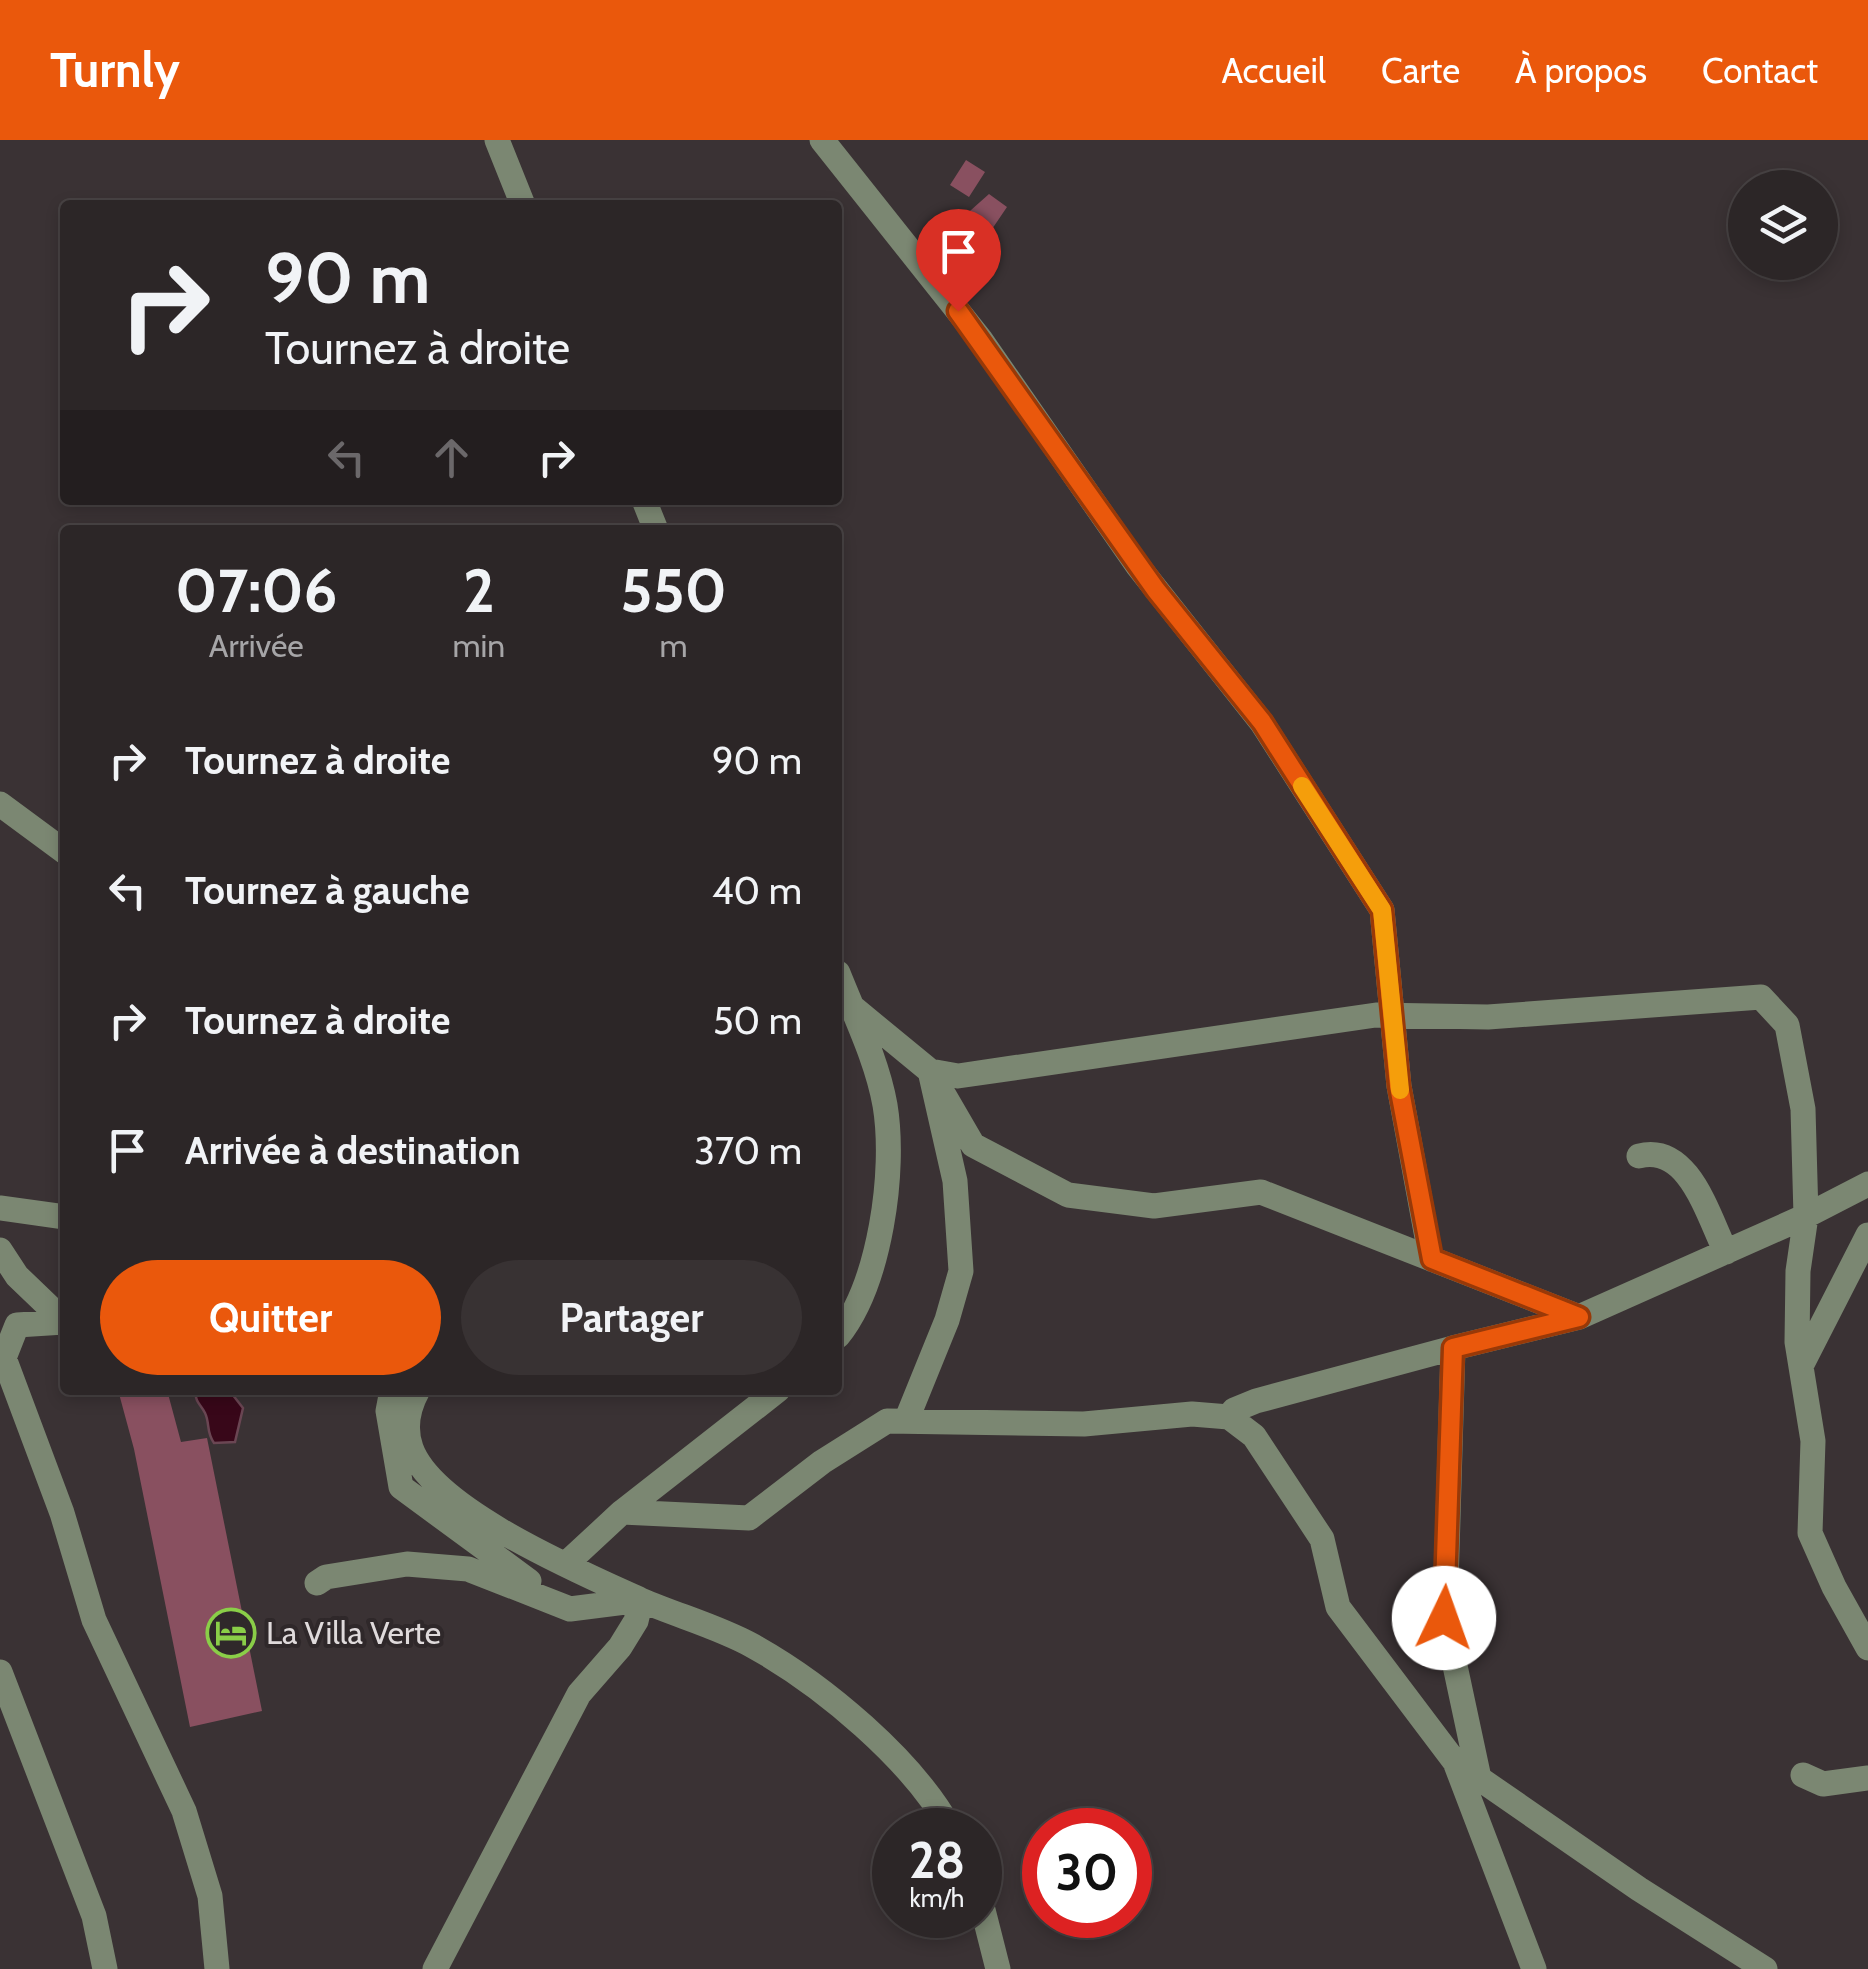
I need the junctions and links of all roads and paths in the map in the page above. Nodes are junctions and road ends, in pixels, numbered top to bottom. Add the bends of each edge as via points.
1 (497, 140) edge
2 (822, 140) edge
3 (522, 200) edge
4 (0, 804) edge
5 (60, 848) edge
6 (842, 984) edge
7 (851, 1006) junction
8 (1394, 1015) junction
9 (930, 1071) junction
10 (1639, 1156) dead end
11 (1868, 1184) edge
12 (0, 1208) edge
13 (60, 1215) edge
14 (1806, 1216) junction
15 (1868, 1235) edge
16 (0, 1250) edge
17 (1726, 1252) junction
18 (1432, 1259) junction
19 (60, 1317) edge
20 (1579, 1317) junction
21 (60, 1322) edge
22 (842, 1329) edge
23 (1453, 1348) junction
24 (1801, 1366) junction
25 (391, 1395) edge
26 (415, 1395) edge
27 (772, 1395) edge
28 (1229, 1417) junction
29 (906, 1421) junction
30 (622, 1512) junction
31 (567, 1563) junction
32 (317, 1583) dead end
33 (641, 1600) junction
34 (570, 1609) junction
35 (1868, 1648) edge
36 (0, 1672) edge
37 (1455, 1762) junction
38 (1803, 1775) dead end
39 (1479, 1778) junction
40 (1868, 1778) edge
41 (940, 1808) edge
42 (990, 1938) edge
43 (105, 1969) edge
44 (217, 1969) edge
45 (435, 1969) edge
46 (998, 1969) edge
47 (1534, 1969) edge
48 (1765, 1969) edge

1 - 3 street
2 - 8 street via 981,340 1137,564 1262,722 1382,910
4 - 5 street
6 - 7 street
7 - 9 street
7 - 22 street via 885,1105 888,1158 866,1287
8 - 9 street via 958,1076
8 - 14 street via 1488,1017 1762,997 1787,1025 1803,1109
8 - 18 street via 1399,1086
9 - 18 street via 973,1144 1068,1195 1154,1206 1261,1192
9 - 29 street via 955,1182 961,1271
10 - 17 street via 1656,1151 1674,1158
11 - 14 street
12 - 13 street
14 - 17 street
14 - 24 street via 1798,1271
15 - 24 street
16 - 19 street
17 - 20 street
18 - 20 street
20 - 23 street
21 - 44 street via 17,1325 4,1358 94,1620 184,1811 210,1896
23 - 28 street via 1256,1401
23 - 39 street via 1444,1618
24 - 35 street via 1813,1441 1810,1533
25 - 34 street via 401,1487
26 - 31 street via 407,1428 427,1474 480,1518
27 - 30 street
28 - 29 street via 1084,1424
28 - 37 street via 1254,1436 1322,1540 1338,1607
29 - 30 street via 887,1420 749,1518
30 - 31 street
31 - 33 street
32 - 34 street via 407,1564 468,1569
33 - 34 street
33 - 41 street via 751,1644 802,1676 867,1731
33 - 45 street via 620,1647 579,1694
36 - 43 street via 94,1916
37 - 39 street
37 - 47 street
38 - 40 street via 1823,1784
39 - 48 street
42 - 46 street

